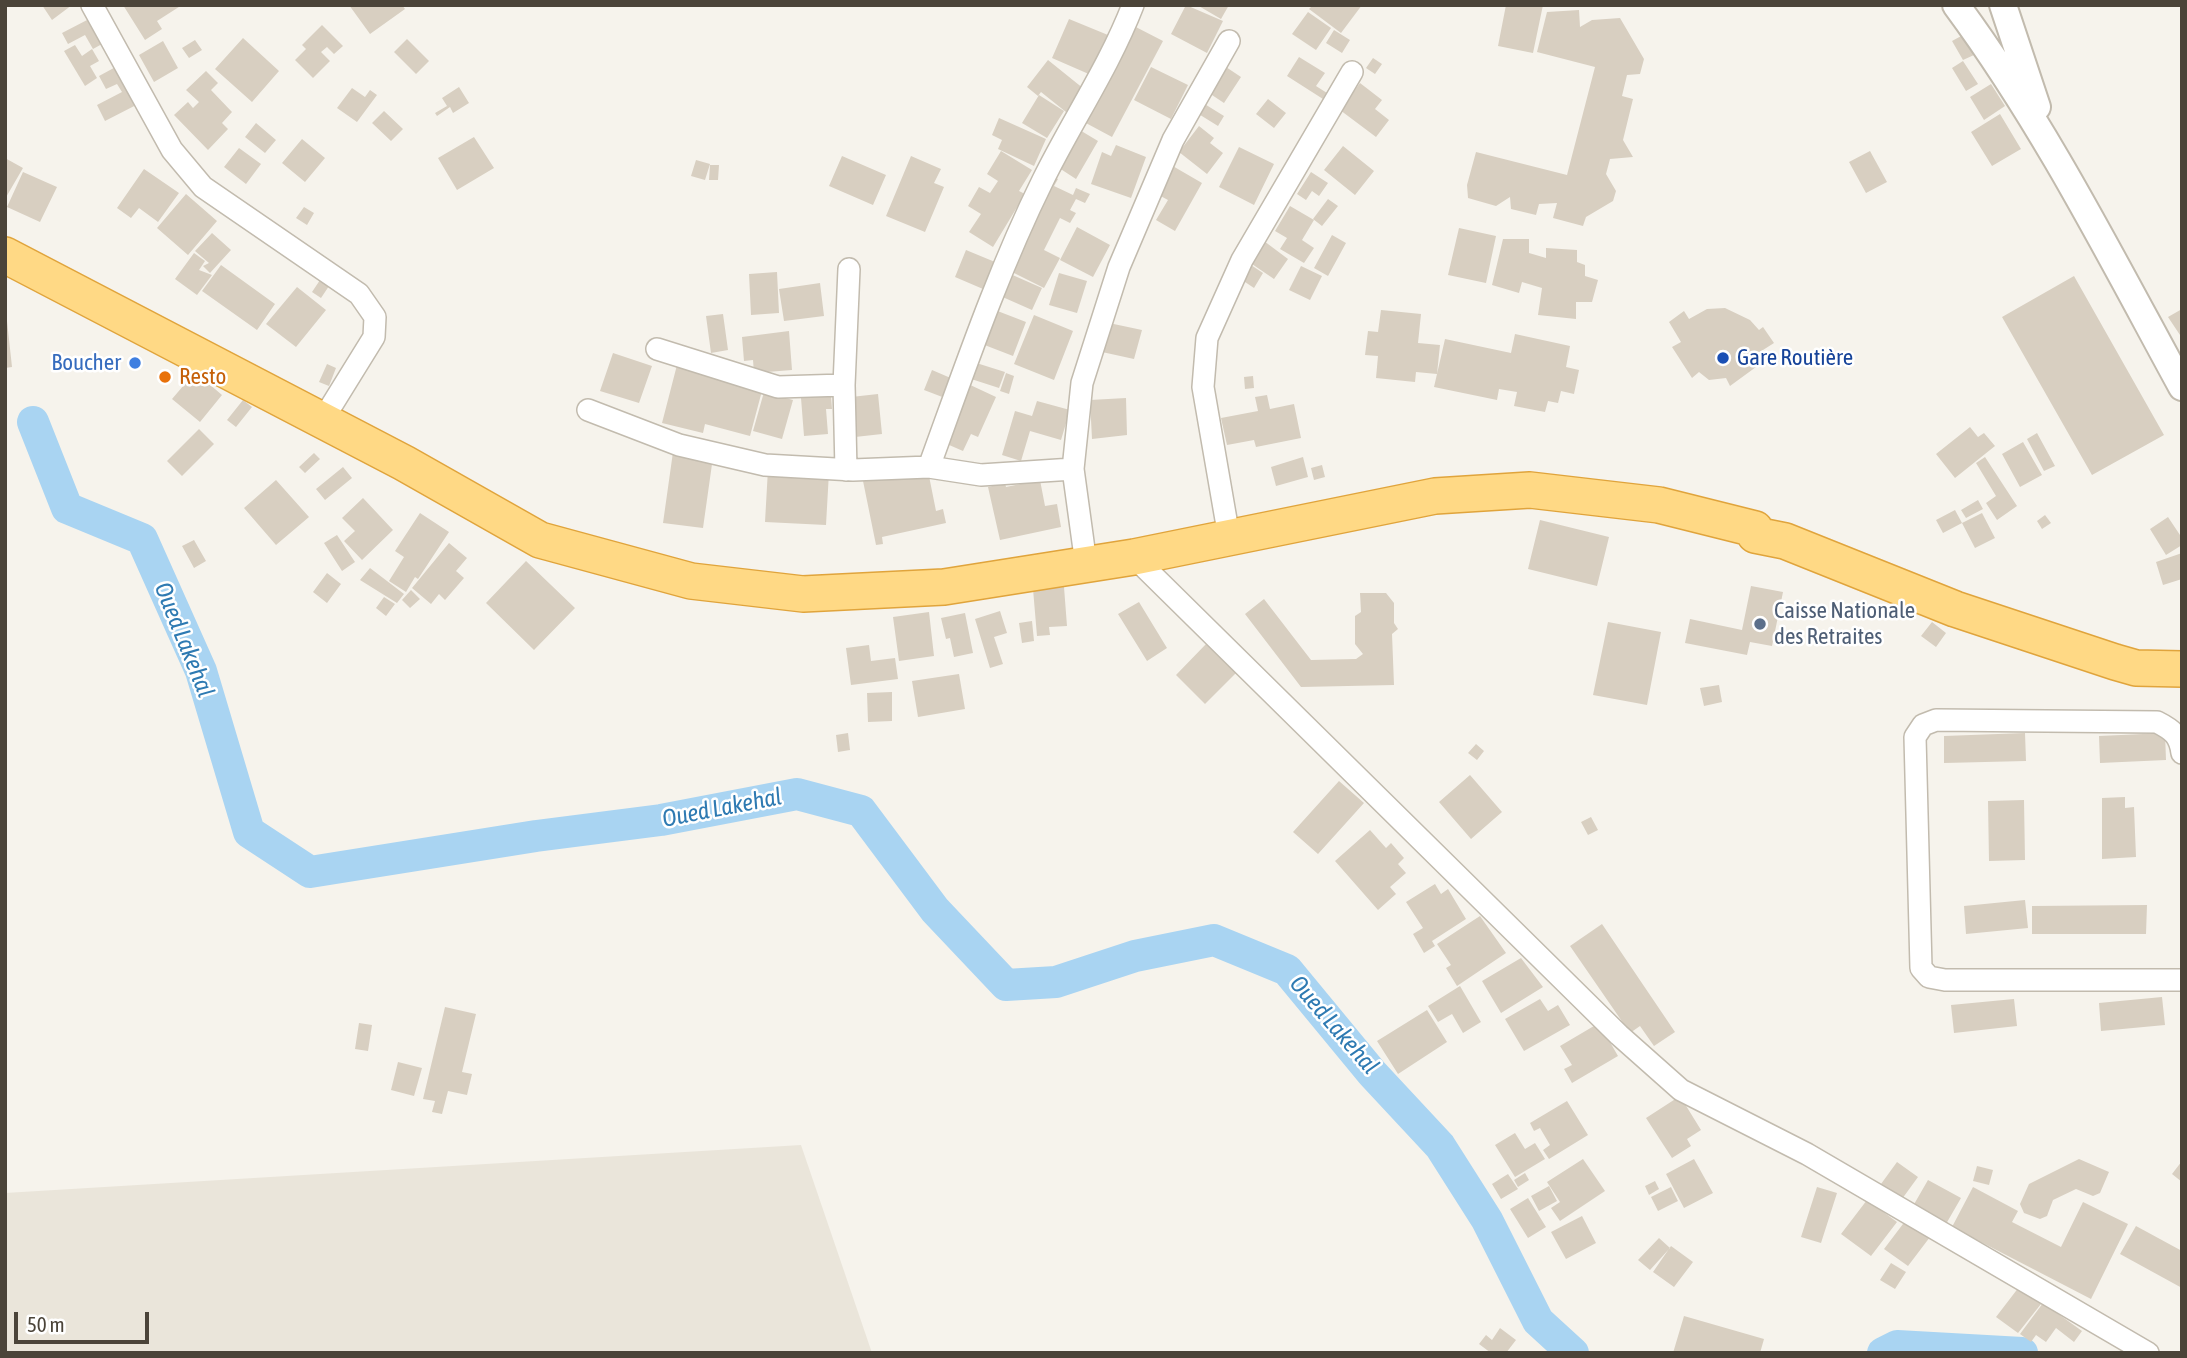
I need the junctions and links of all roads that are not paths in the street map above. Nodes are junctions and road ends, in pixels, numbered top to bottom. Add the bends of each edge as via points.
1 (92, 5) edge
2 (1133, 5) edge
3 (1956, 5) edge
4 (2003, 5) edge
5 (1230, 41) dead end
6 (1352, 72) dead end
7 (2050, 145) junction
8 (5, 255) edge
9 (849, 269) dead end
10 (657, 349) dead end
11 (844, 386) junction
12 (2182, 387) edge
13 (588, 410) dead end
14 (322, 421) junction
15 (929, 467) junction
16 (1073, 469) junction
17 (846, 470) junction
18 (1229, 537) junction
19 (1134, 557) junction
20 (1086, 564) junction
21 (2182, 649) edge
22 (2093, 652) junction
23 (2182, 669) edge
24 (2182, 753) edge
25 (2182, 980) edge
26 (2148, 1353) edge

1 - 14 street via 172,150 203,187 359,294 375,317 374,337
2 - 15 street via 1089,100 1043,179 992,292
3 - 7 street
4 - 7 street
5 - 16 street via 1173,139 1119,267 1082,383
6 - 18 street via 1242,260 1207,338 1203,387
7 - 12 street
8 - 14 highway
9 - 11 street
10 - 11 street via 778,387
11 - 17 street
13 - 17 street via 678,445 765,465
14 - 20 highway via 540,540 691,581 803,594 944,587
15 - 16 street via 981,475
15 - 17 street
16 - 20 street
18 - 19 highway
18 - 22 highway via 1449,495 1530,490 1659,505 1755,529 1755,535 1785,541 1955,609
19 - 20 highway
19 - 26 street via 1619,1035 1681,1090 1807,1154
21 - 22 highway
22 - 23 highway via 2136,668
24 - 25 street via 2180,740 2158,722 1936,720 1923,725 1915,737 1921,968 1929,977

